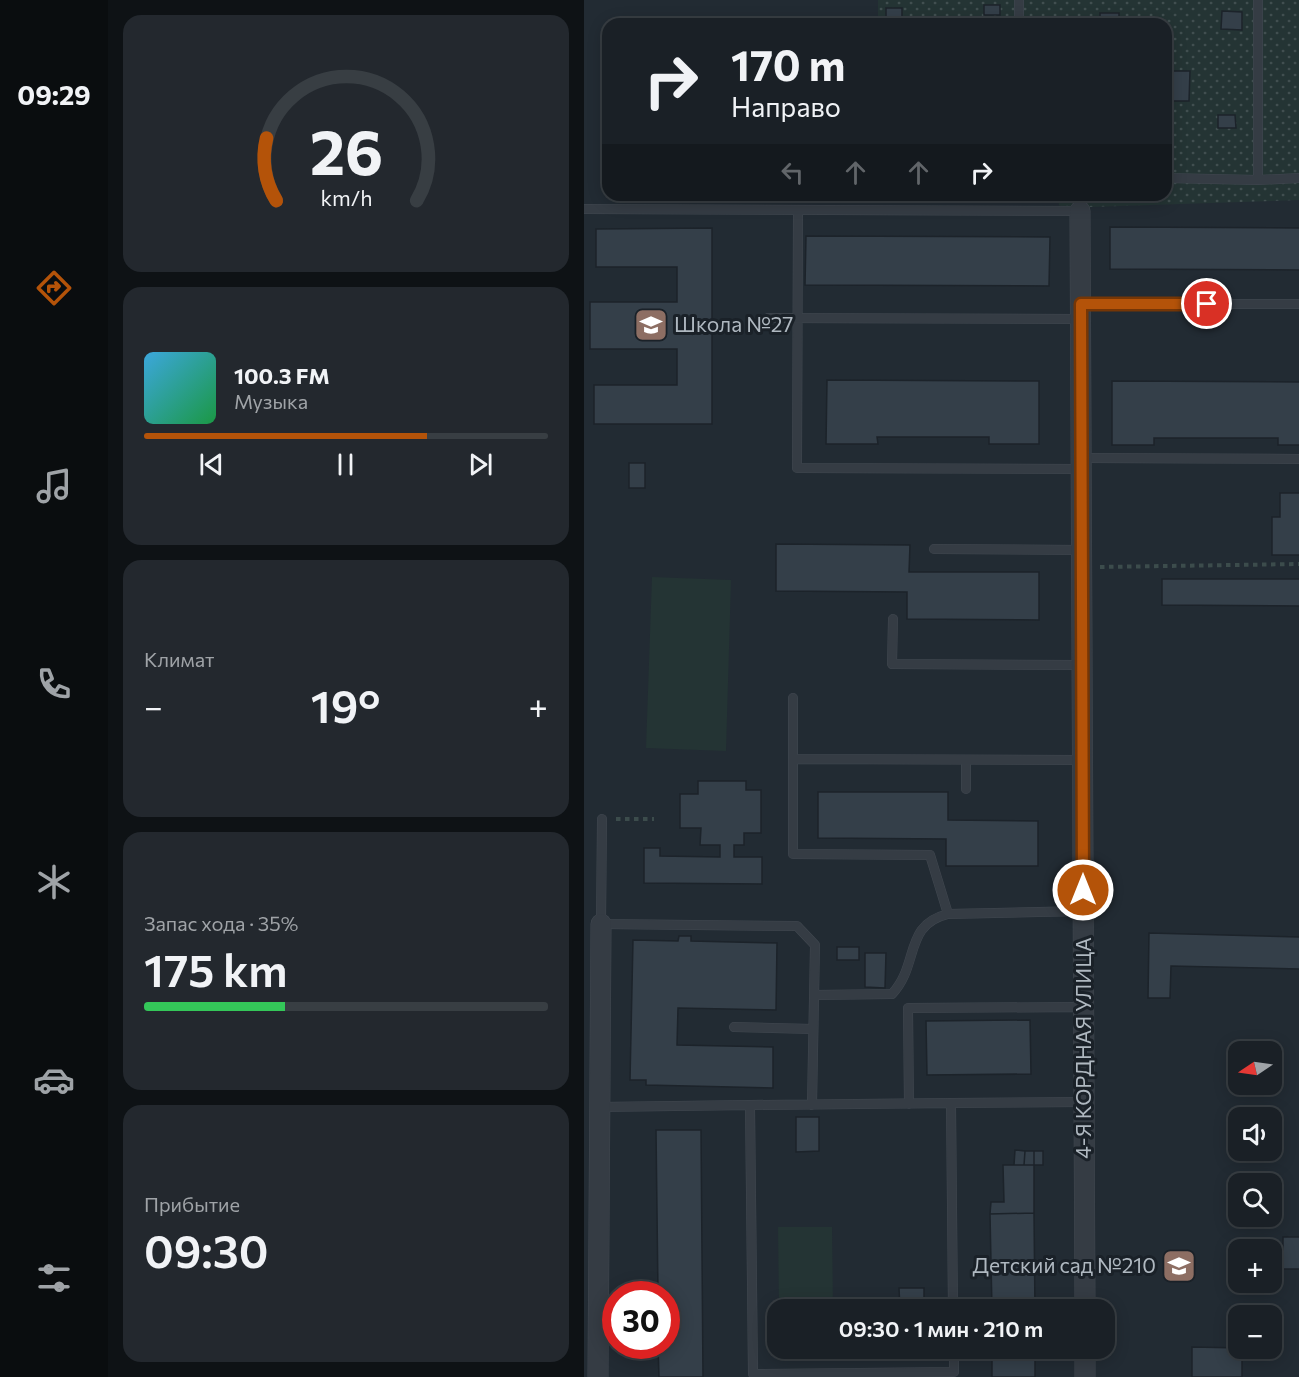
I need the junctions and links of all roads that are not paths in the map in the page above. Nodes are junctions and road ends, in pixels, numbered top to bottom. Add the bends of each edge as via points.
1 (1019, 0) edge
2 (1258, 0) edge
3 (1019, 18) edge
4 (1172, 178) edge
5 (1300, 178) edge
6 (1258, 180) junction
7 (1080, 203) edge
8 (584, 209) edge
9 (798, 210) junction
10 (1300, 304) edge
11 (1081, 311) junction
12 (768, 318) dead end
13 (798, 318) junction
14 (1300, 459) edge
15 (1081, 463) junction
16 (934, 549) dead end
17 (1082, 558) junction
18 (893, 619) dead end
19 (1082, 665) junction
20 (793, 698) dead end
21 (793, 759) junction
22 (966, 760) junction
23 (1082, 760) junction
24 (966, 789) dead end
25 (602, 819) road end
26 (1083, 911) junction
27 (948, 914) junction
28 (601, 924) junction
29 (814, 995) junction
30 (1084, 1014) junction
31 (734, 1027) dead end
32 (813, 1029) junction
33 (1084, 1102) junction
34 (951, 1103) junction
35 (909, 1104) junction
36 (750, 1105) junction
37 (812, 1105) junction
38 (599, 1107) junction
39 (953, 1299) edge
40 (1085, 1299) edge
41 (954, 1359) edge
42 (1085, 1359) edge
43 (598, 1377) edge
44 (1085, 1377) edge

1 - 3 lane
2 - 6 lane
4 - 6 lane
5 - 6 lane
7 - 9 lane
7 - 11 street, 4-Я КОРДНАЯ УЛИЦА
8 - 9 lane
9 - 13 lane
10 - 11 lane
11 - 13 lane
11 - 15 street, 4-Я КОРДНАЯ УЛИЦА
12 - 13 lane
13 - 15 lane via 797,468
14 - 15 lane
15 - 17 street, 4-Я КОРДНАЯ УЛИЦА
16 - 17 lane
17 - 19 street, 4-Я КОРДНАЯ УЛИЦА
18 - 19 lane via 892,664
19 - 23 street, 4-Я КОРДНАЯ УЛИЦА
20 - 21 lane
21 - 22 lane
21 - 27 lane via 793,854 930,855
22 - 23 lane
22 - 24 lane
23 - 26 street, 4-Я КОРДНАЯ УЛИЦА
25 - 28 lane
26 - 27 lane
26 - 30 street, 4-Я КОРДНАЯ УЛИЦА
27 - 29 lane via 933,917 921,927 903,982 892,994
28 - 29 lane via 797,926 815,945
28 - 38 street
29 - 32 lane
30 - 33 street, 4-Я КОРДНАЯ УЛИЦА
30 - 35 lane via 1083,1007 908,1008
31 - 32 lane
32 - 37 lane
33 - 34 lane
33 - 40 street, 4-Я КОРДНАЯ УЛИЦА
34 - 35 lane
34 - 39 lane
35 - 37 lane
36 - 37 lane
36 - 38 lane
36 - 41 lane via 753,1374 954,1372
38 - 43 street via 595,1145
42 - 44 street

